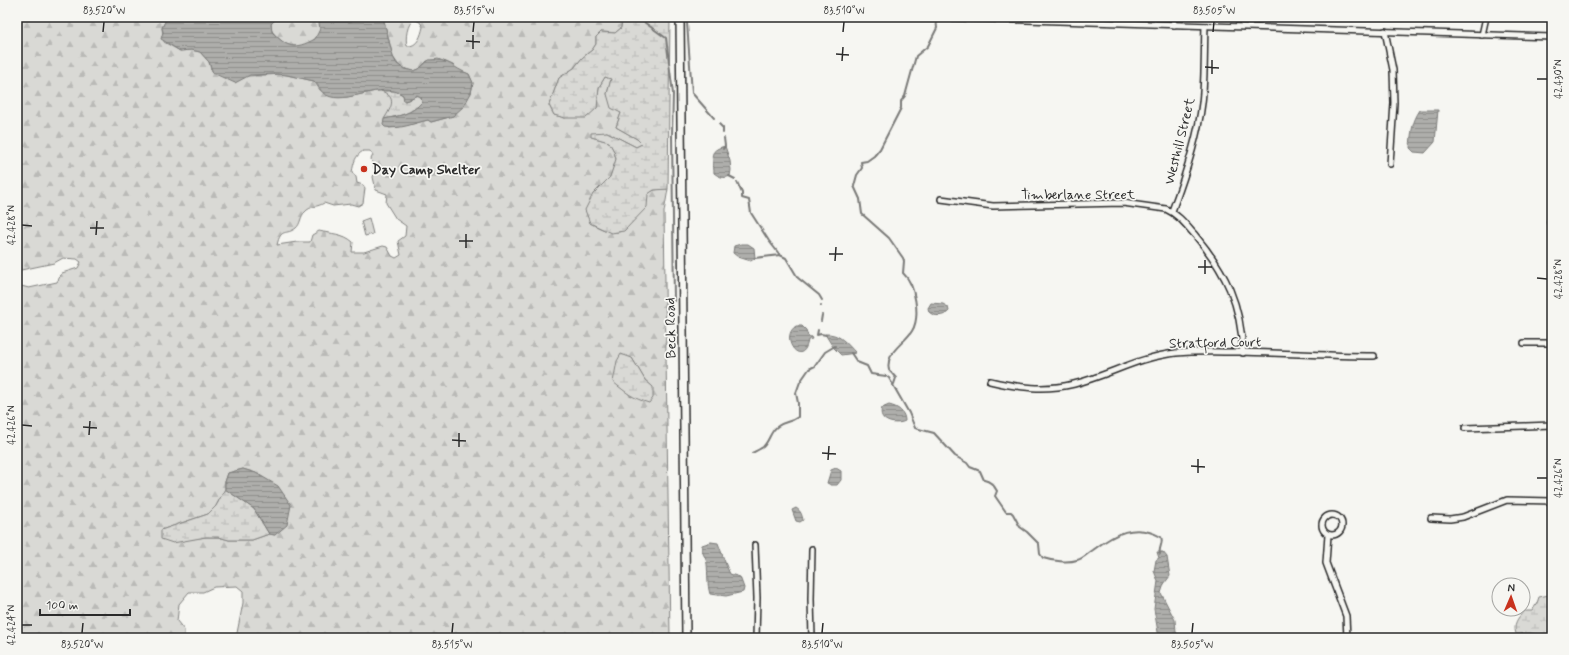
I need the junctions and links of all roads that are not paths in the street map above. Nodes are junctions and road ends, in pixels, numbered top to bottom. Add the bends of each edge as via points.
1 (680, 17) edge
2 (933, 17) edge
3 (1173, 17) edge
4 (1486, 17) edge
5 (1174, 25) junction
6 (1205, 26) junction
7 (1385, 31) junction
8 (1482, 35) junction
9 (1552, 36) edge
10 (1390, 164) dead end
11 (941, 200) dead end
12 (1172, 211) junction
13 (1524, 343) dead end
14 (1552, 343) edge
15 (1243, 352) junction
16 (1374, 356) dead end
17 (990, 381) dead end
18 (1552, 426) edge
19 (1465, 428) dead end
20 (1552, 501) edge
21 (1431, 518) dead end
22 (1328, 535) junction
23 (755, 546) dead end
24 (812, 549) dead end
25 (686, 638) edge
26 (756, 638) edge
27 (812, 638) edge
28 (1347, 638) edge

1 - 25 main road, Beck Road
2 - 5 street
3 - 5 street
4 - 8 street
5 - 6 street
6 - 7 street
6 - 12 street, Westhill Street via 1201,113
7 - 8 street
7 - 10 street via 1393,76
8 - 9 street
11 - 12 street, Timberlane Street via 1007,206 1123,203
12 - 15 street via 1201,241 1226,278 1238,312
13 - 14 street
15 - 16 street, Stratford Court
15 - 17 street, Stratford Court via 1162,355 1140,360 1076,383 1052,388 1011,386
18 - 19 street
20 - 21 street via 1508,500 1463,517
22 - 22 street via 1335,535 1342,529 1340,519 1335,515 1328,515 1323,520 1322,527
22 - 28 street via 1326,563 1346,616
23 - 26 street
24 - 27 street

